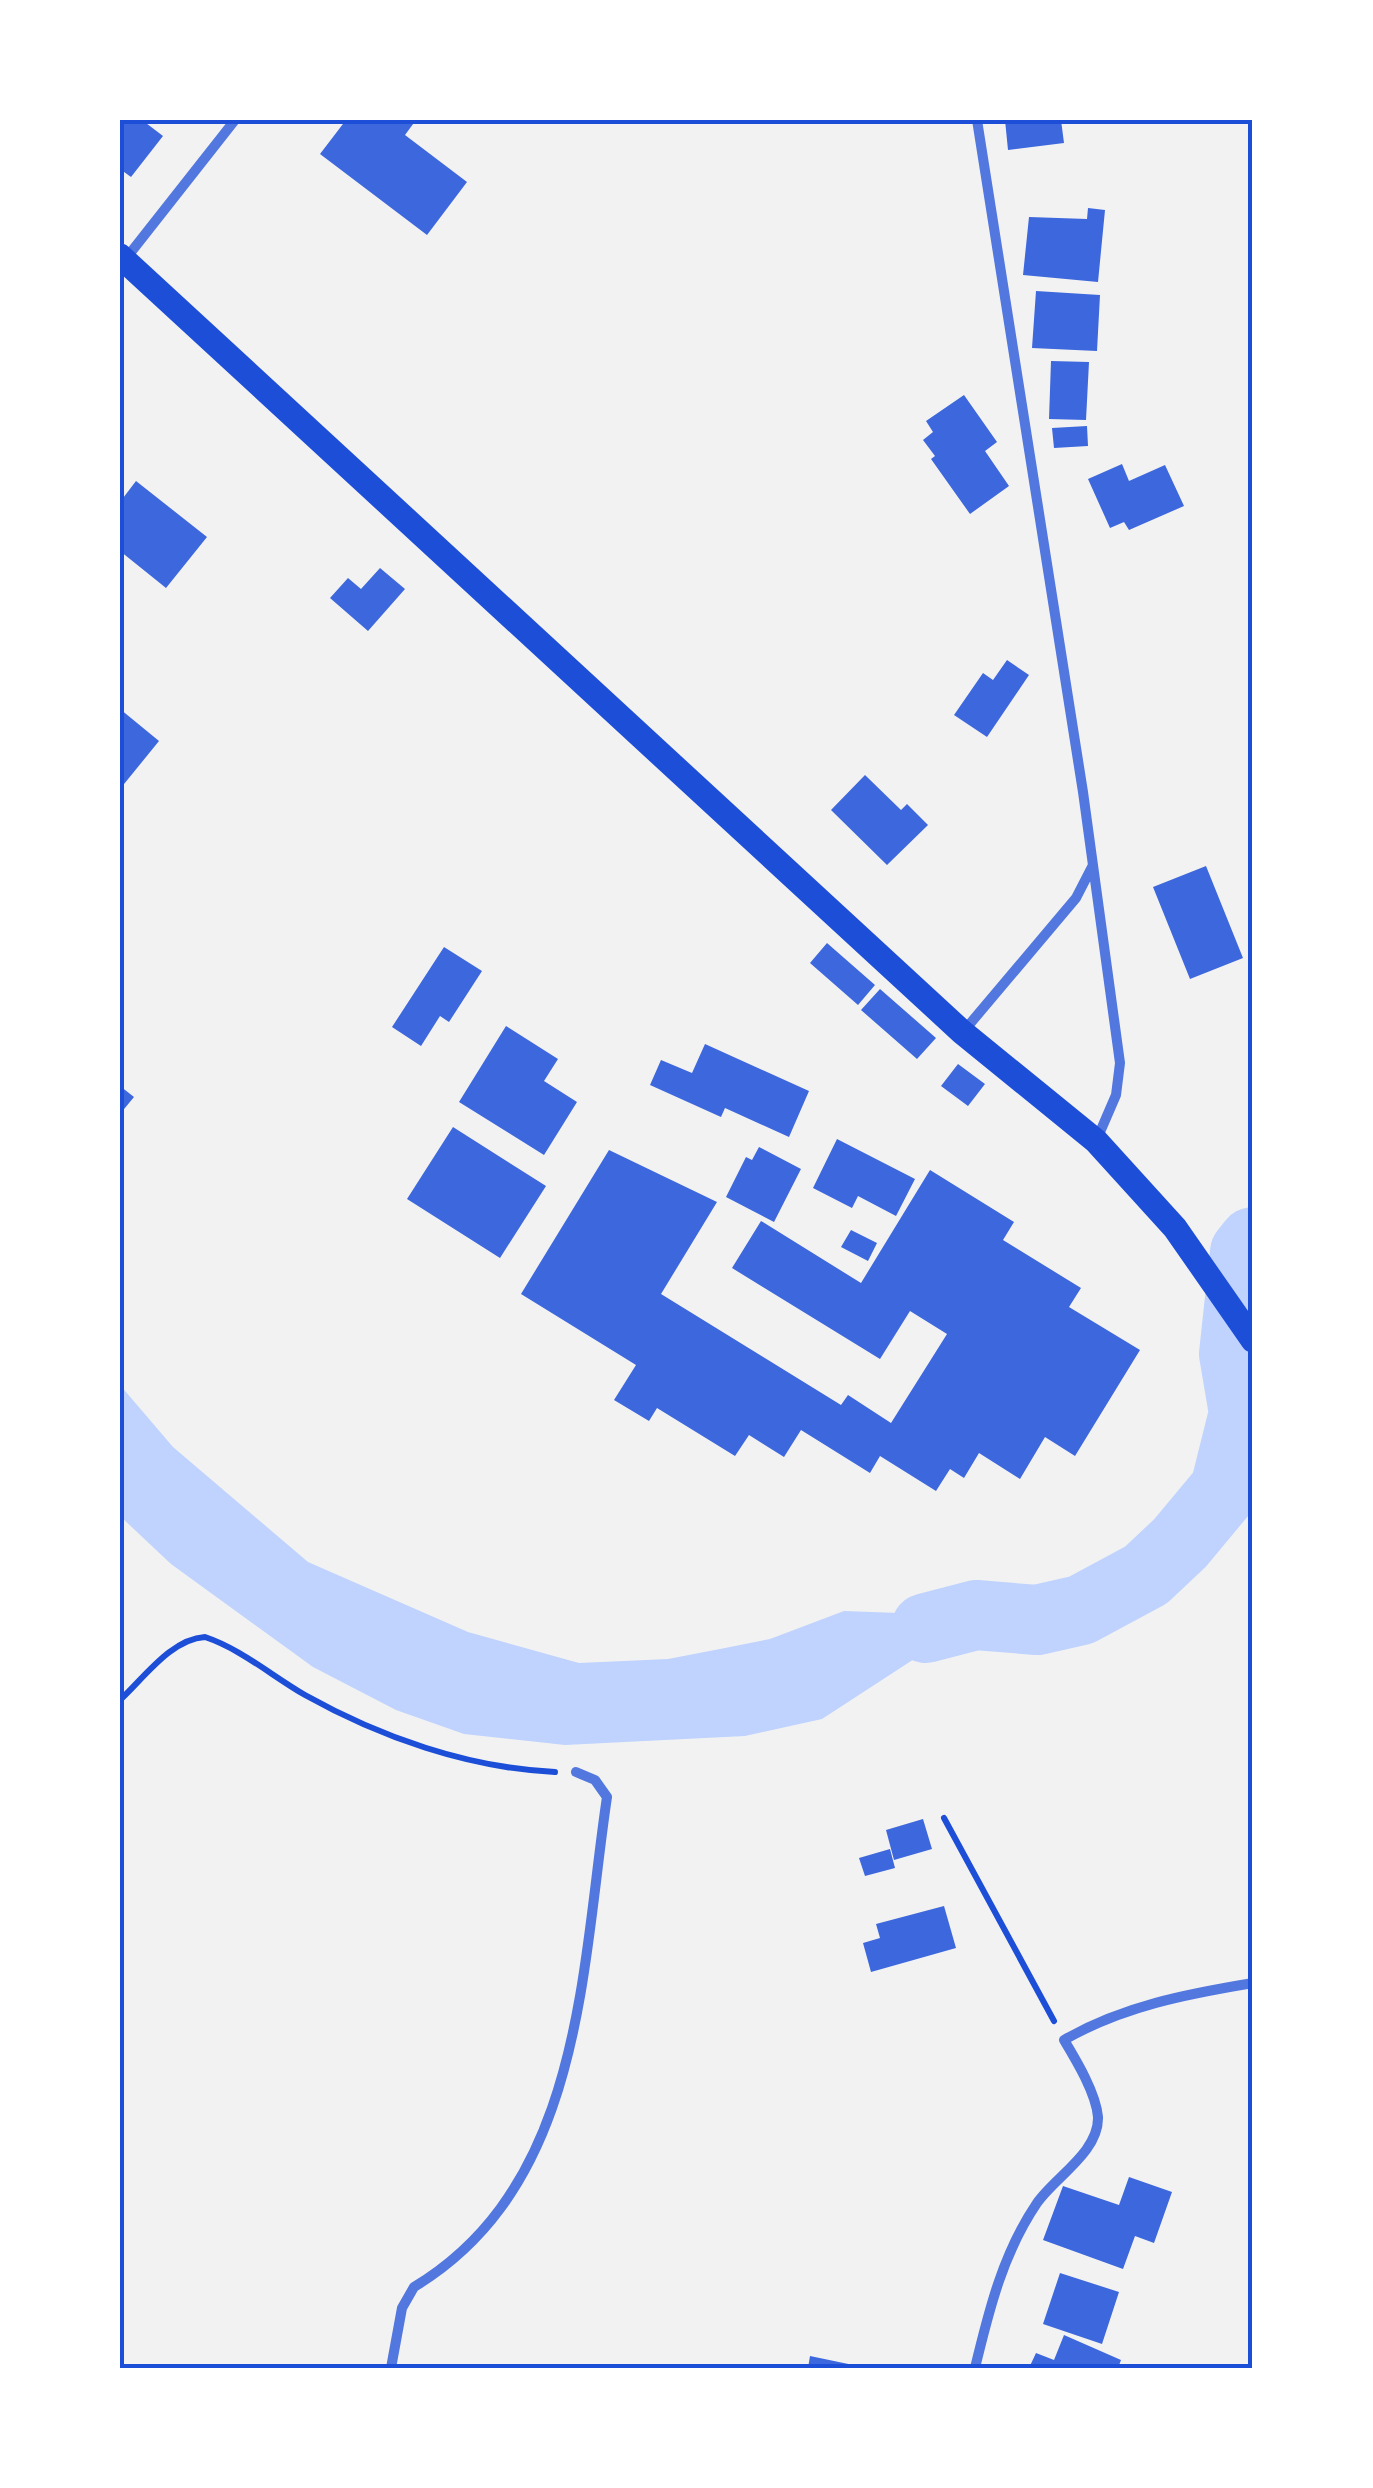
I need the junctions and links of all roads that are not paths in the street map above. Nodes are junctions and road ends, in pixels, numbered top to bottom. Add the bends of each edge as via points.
1 (235, 120) edge
2 (977, 120) edge
3 (122, 261) edge
4 (1092, 865) junction
5 (962, 1032) junction
6 (1096, 1142) junction
7 (1253, 1340) edge
8 (576, 1772) road end
9 (1253, 1984) edge
10 (391, 2368) edge
11 (975, 2368) edge

1 - 3 street
2 - 4 street
3 - 5 main road
4 - 5 street via 1076,898
4 - 6 street via 1120,1063 1116,1095
5 - 6 main road
6 - 7 main road via 1175,1228
8 - 10 street via 595,1780 606,1798 568,2064 513,2193 488,2229 414,2286
9 - 11 street via 1180,1994 1064,2040 1098,2117 1091,2145 1023,2225 995,2286

